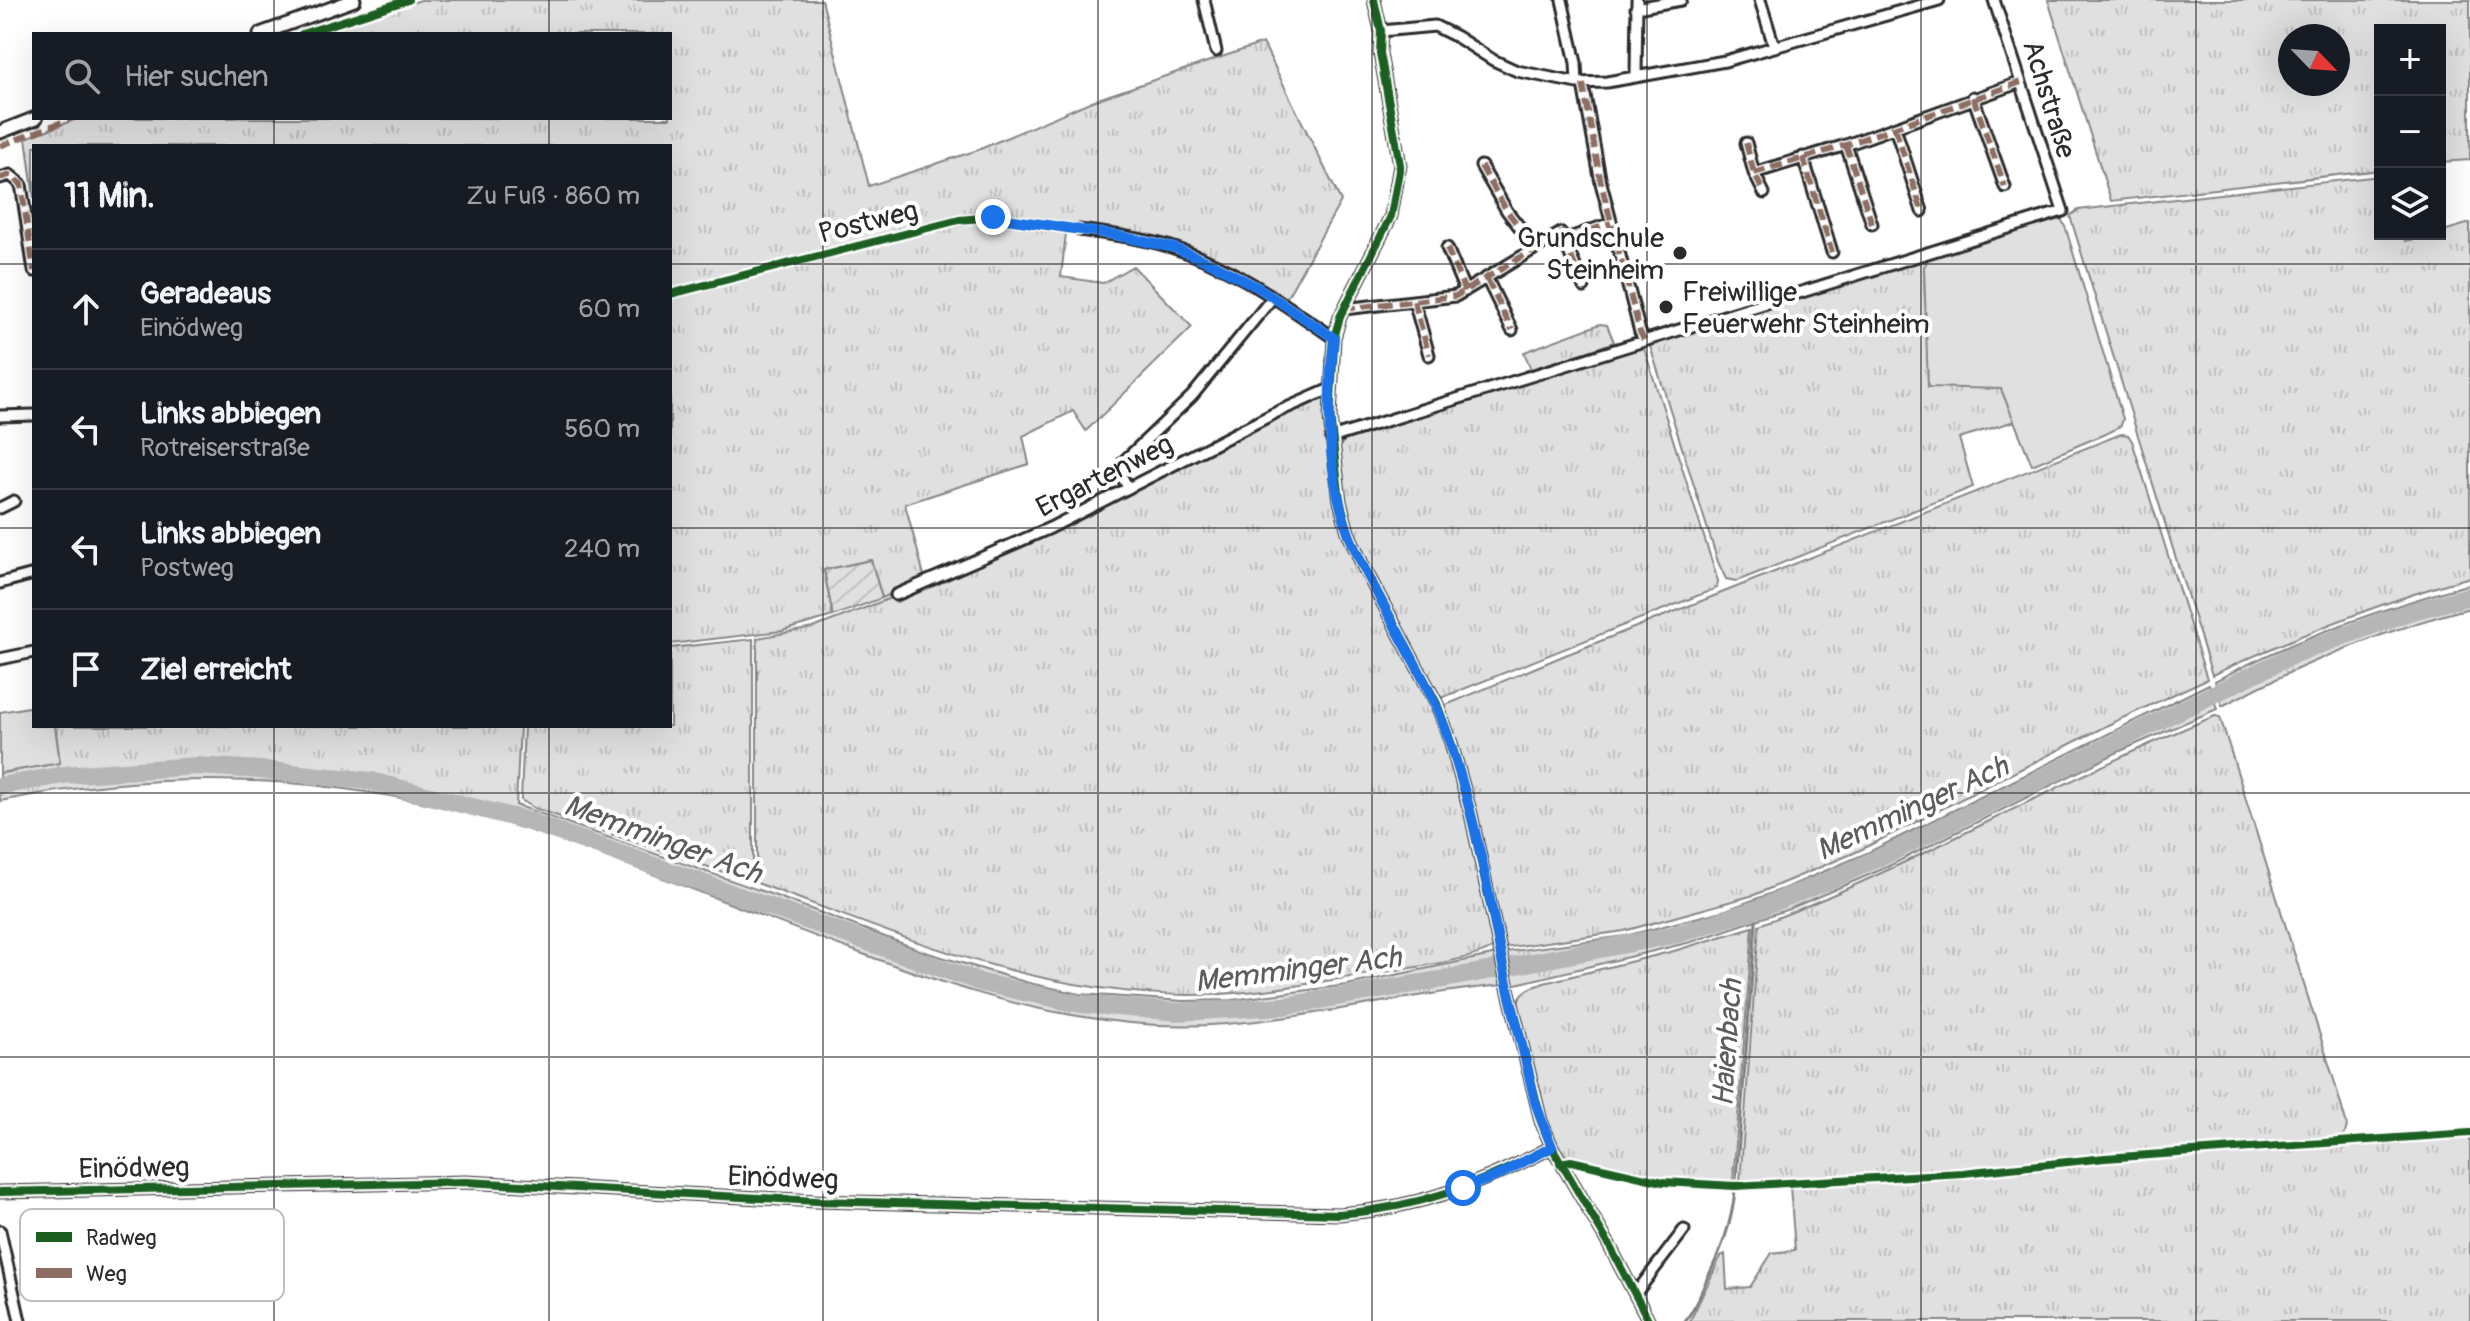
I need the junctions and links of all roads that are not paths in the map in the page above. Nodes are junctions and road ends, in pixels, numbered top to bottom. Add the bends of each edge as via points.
1 (354, 0) edge
2 (1204, 0) edge
3 (1374, 0) edge
4 (1562, 0) edge
5 (1681, 0) edge
6 (1760, 0) edge
7 (1939, 0) edge
8 (1994, 0) edge
9 (1636, 4) edge
10 (1381, 31) junction
11 (266, 32) edge
12 (1774, 46) junction
13 (1216, 51) dead end
14 (1636, 76) junction
15 (2021, 82) junction
16 (1580, 84) junction
17 (1973, 97) junction
18 (32, 120) edge
19 (1895, 128) junction
20 (0, 132) edge
21 (1746, 143) dead end
22 (1846, 145) junction
23 (1803, 157) junction
24 (1481, 166) dead end
25 (1754, 173) junction
26 (0, 178) edge
27 (2005, 187) dead end
28 (1764, 193) dead end
29 (1922, 211) dead end
30 (1611, 223) junction
31 (1872, 224) dead end
32 (1079, 230) dead end
33 (1564, 240) junction
34 (1535, 247) junction
35 (1447, 248) dead end
36 (1832, 252) dead end
37 (32, 258) edge
38 (1487, 279) junction
39 (1584, 287) dead end
40 (1465, 291) junction
41 (1273, 297) junction
42 (1414, 301) junction
43 (1344, 309) junction
44 (1512, 330) dead end
45 (1334, 338) junction
46 (1644, 340) junction
47 (1429, 355) dead end
48 (1330, 389) junction
49 (32, 415) edge
50 (0, 416) edge
51 (1331, 438) junction
52 (1128, 488) junction
53 (14, 501) dead end
54 (0, 508) edge
55 (32, 575) edge
56 (0, 583) edge
57 (896, 595) dead end
58 (32, 652) edge
59 (0, 659) edge
60 (1552, 1147) junction
61 (0, 1192) edge
62 (1684, 1230) dead end
63 (0, 1231) edge
64 (1636, 1293) junction
65 (20, 1321) edge
66 (1649, 1321) edge

1 - 11 street
2 - 13 street
3 - 10 street
4 - 16 street
5 - 9 street
6 - 12 street
7 - 12 street
8 - 15 street, Achstraße
9 - 14 street
10 - 16 street via 1435,26 1517,71
10 - 43 street via 1399,178 1385,232
12 - 14 street via 1725,61
14 - 16 street
15 - 17 street
15 - 46 street, Achstraße via 2063,211
16 - 30 street
17 - 19 street
17 - 27 street
18 - 20 street
19 - 22 street
19 - 29 street
21 - 25 street
22 - 23 street
22 - 31 street
23 - 25 street
23 - 36 street
24 - 34 street
25 - 28 street
26 - 37 street via 10,175 21,184
30 - 33 street
30 - 46 street
32 - 41 street via 1175,248
33 - 34 street via 1561,233
33 - 39 street
34 - 38 street
35 - 40 street
38 - 40 street
38 - 44 street
40 - 42 street
41 - 45 street
41 - 52 street via 1192,396 1124,461 1120,473
42 - 43 street
42 - 47 street
43 - 45 street
45 - 48 street
46 - 51 street
48 - 51 street
48 - 52 street, Ergartenweg
49 - 50 street
51 - 60 street via 1348,532 1437,704 1451,743 1537,1108
52 - 57 street, Ergartenweg via 1032,537
53 - 54 street
55 - 56 street
58 - 59 street
60 - 61 street, Einödweg via 1463,1188 1339,1214 816,1201 466,1182
60 - 64 street
62 - 64 street
63 - 65 street
64 - 66 street

